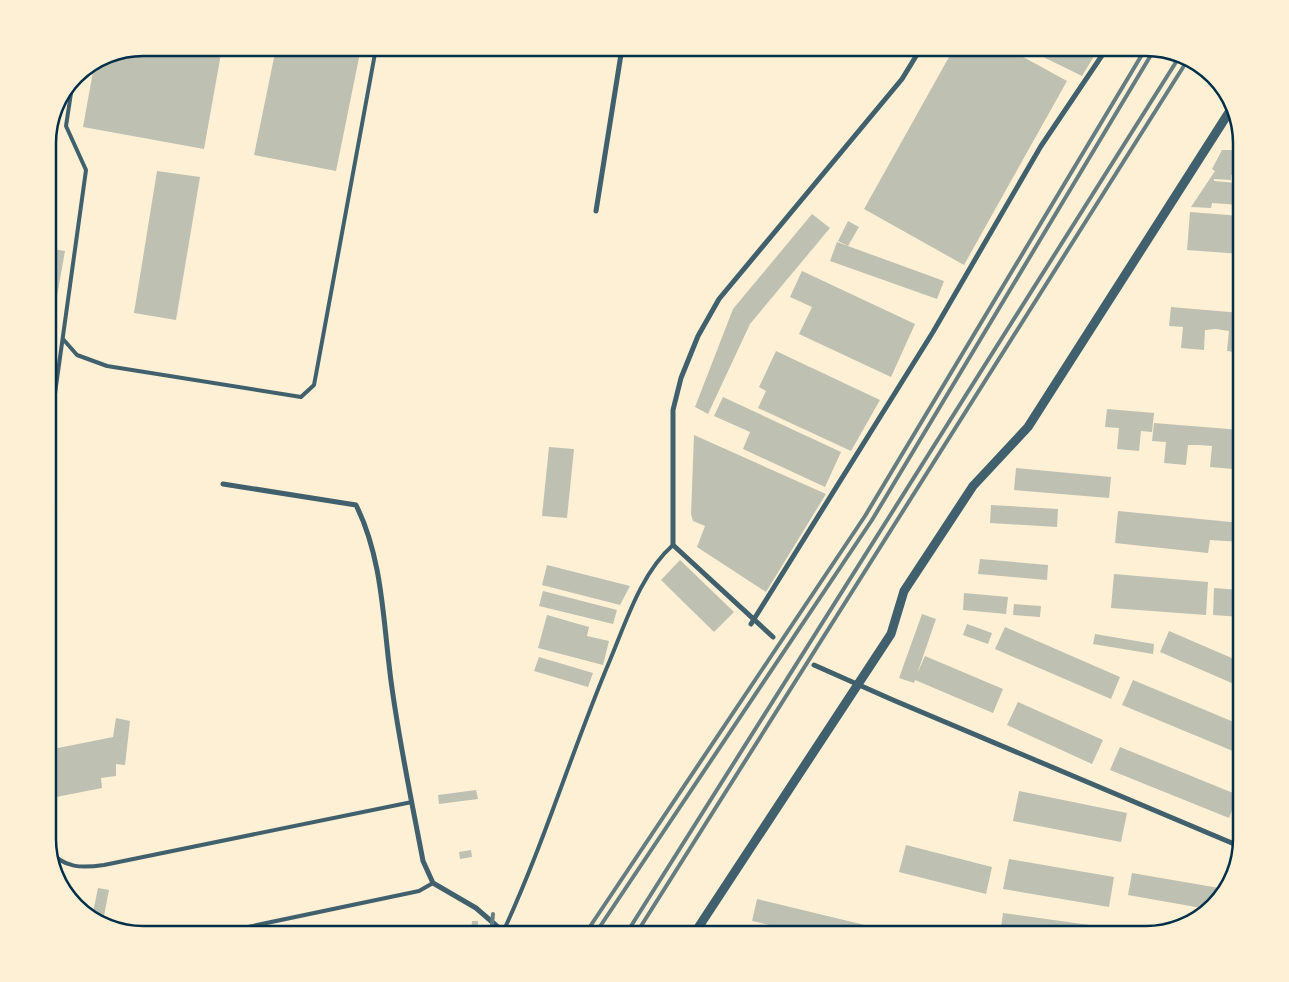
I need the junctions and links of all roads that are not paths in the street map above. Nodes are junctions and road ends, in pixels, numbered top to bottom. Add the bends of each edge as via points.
1 (375, 56) edge
2 (621, 56) edge
3 (917, 56) edge
4 (1102, 56) edge
5 (71, 96) edge
6 (1228, 115) edge
7 (596, 211) dead end
8 (63, 339) junction
9 (56, 388) edge
10 (223, 484) dead end
11 (673, 545) junction
12 (752, 622) junction
13 (773, 637) dead end
14 (814, 665) dead end
15 (857, 685) junction
16 (412, 802) junction
17 (1233, 843) edge
18 (59, 859) edge
19 (433, 883) junction
20 (252, 926) edge
21 (496, 926) edge
22 (507, 926) edge
23 (699, 926) edge

1 - 8 lane via 314,385 301,397 107,366 77,355
2 - 7 street
3 - 11 street via 902,79 720,299 698,336 680,378 672,410
4 - 12 street via 1041,146 933,332
5 - 8 lane via 66,126 86,170
6 - 15 street via 1028,427 973,486 909,583 891,634
8 - 9 lane
10 - 16 street via 356,505 366,524 377,571 392,689
11 - 12 street
11 - 22 lane via 660,557 630,612
12 - 13 street
14 - 15 street
15 - 17 street
15 - 23 street
16 - 18 lane via 104,866 82,868 64,864
16 - 19 street via 423,861
19 - 20 lane via 419,891
19 - 21 street via 476,908

